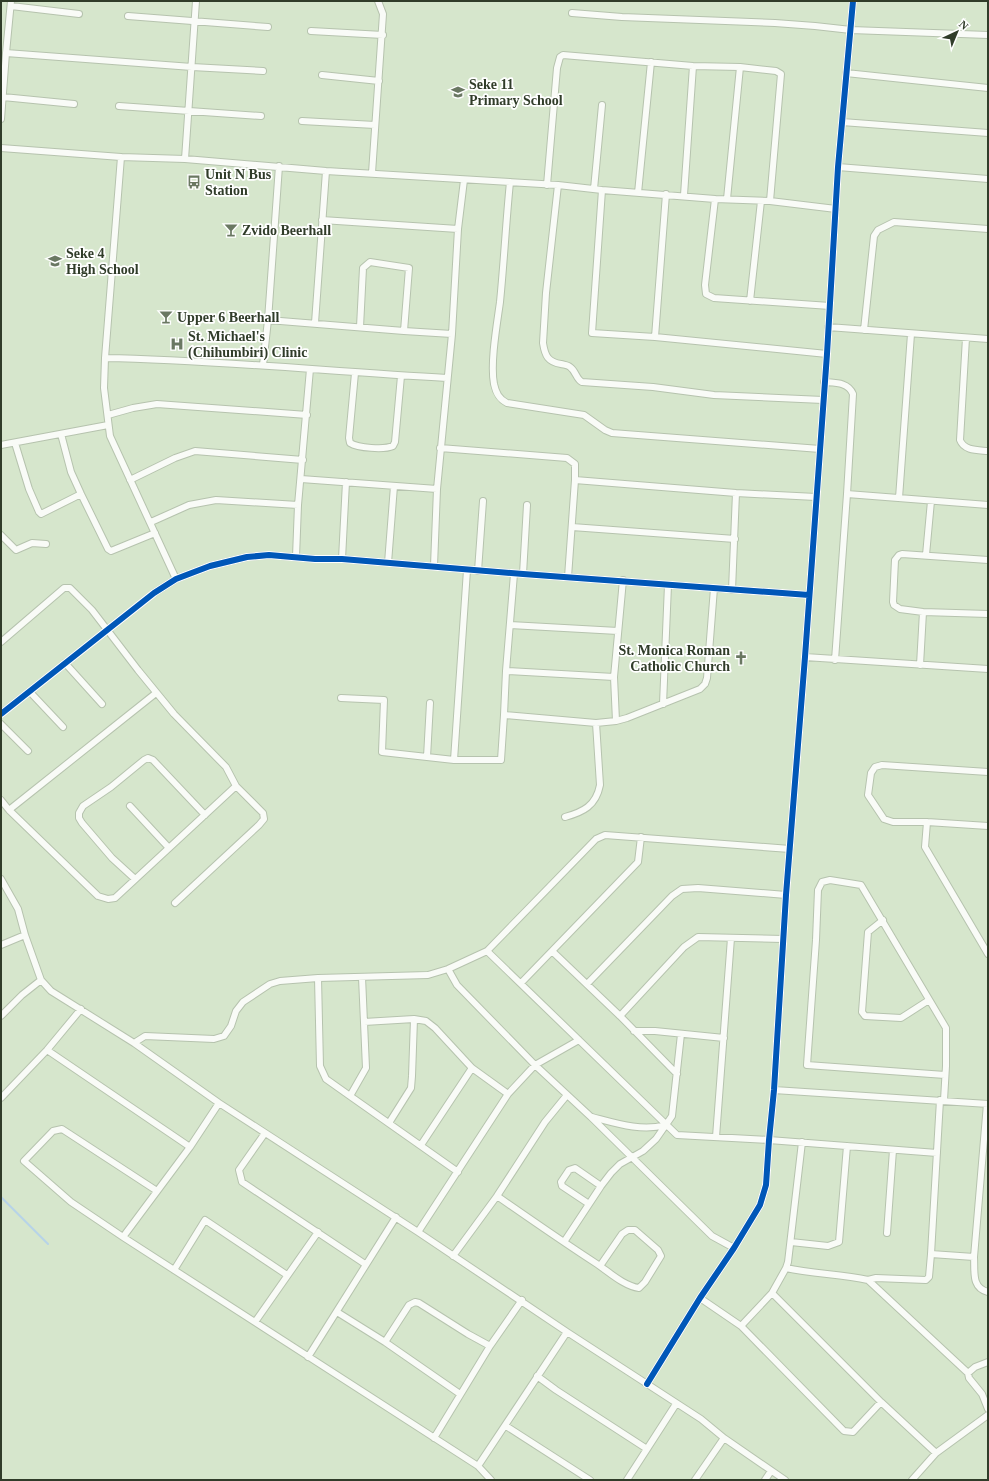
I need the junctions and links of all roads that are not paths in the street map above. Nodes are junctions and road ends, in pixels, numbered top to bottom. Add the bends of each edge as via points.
1 (196, 1) edge
2 (378, 1) edge
3 (853, 1) edge
4 (11, 4) edge
5 (572, 13) dead end
6 (79, 14) dead end
7 (128, 16) dead end
8 (195, 21) junction
9 (1, 24) edge
10 (9, 24) junction
11 (268, 27) dead end
12 (851, 30) junction
13 (311, 31) dead end
14 (383, 35) junction
15 (988, 36) edge
16 (6, 53) junction
17 (651, 62) junction
18 (693, 66) junction
19 (192, 67) junction
20 (740, 67) junction
21 (263, 71) dead end
22 (846, 73) junction
23 (322, 75) dead end
24 (379, 81) junction
25 (988, 88) edge
26 (3, 97) junction
27 (74, 104) dead end
28 (602, 105) dead end
29 (119, 106) dead end
30 (189, 110) junction
31 (262, 116) dead end
32 (1, 119) edge
33 (302, 121) dead end
34 (842, 122) junction
35 (375, 125) junction
36 (988, 134) edge
37 (1, 148) edge
38 (121, 156) junction
39 (185, 159) junction
40 (279, 166) junction
41 (838, 167) junction
42 (326, 171) junction
43 (372, 173) junction
44 (988, 179) edge
45 (464, 180) junction
46 (510, 182) junction
47 (548, 185) junction
48 (558, 185) junction
49 (594, 189) junction
50 (602, 190) junction
51 (638, 193) junction
52 (666, 194) junction
53 (684, 195) junction
54 (715, 198) junction
55 (727, 199) junction
56 (761, 201) junction
57 (770, 201) junction
58 (836, 209) junction
59 (322, 220) junction
60 (458, 229) junction
61 (988, 229) edge
62 (750, 301) junction
63 (830, 306) junction
64 (268, 320) junction
65 (315, 323) junction
66 (360, 327) junction
67 (828, 327) junction
68 (864, 330) junction
69 (404, 331) junction
70 (452, 334) junction
71 (911, 334) junction
72 (655, 337) junction
73 (966, 338) junction
74 (988, 339) edge
75 (827, 354) junction
76 (105, 358) junction
77 (263, 365) junction
78 (310, 369) junction
79 (355, 373) junction
80 (401, 376) junction
81 (447, 378) junction
82 (824, 382) junction
83 (823, 400) junction
84 (108, 415) junction
85 (307, 415) junction
86 (108, 424) junction
87 (61, 434) junction
88 (15, 443) junction
89 (1, 445) edge
90 (440, 448) junction
91 (820, 449) junction
92 (988, 451) edge
93 (303, 460) junction
94 (130, 480) junction
95 (301, 480) junction
96 (575, 480) junction
97 (346, 482) junction
98 (394, 486) junction
99 (437, 489) junction
100 (736, 493) junction
101 (81, 494) junction
102 (847, 494) junction
103 (816, 497) junction
104 (899, 498) junction
105 (931, 501) junction
106 (483, 502) dead end
107 (298, 505) junction
108 (527, 505) dead end
109 (988, 505) edge
110 (151, 522) junction
111 (572, 526) junction
112 (155, 533) junction
113 (1, 535) edge
114 (735, 539) junction
115 (46, 544) dead end
116 (926, 555) junction
117 (296, 556) junction
118 (342, 559) junction
119 (988, 560) edge
120 (388, 563) junction
121 (434, 566) junction
122 (467, 570) junction
123 (478, 571) junction
124 (514, 574) junction
125 (522, 574) junction
126 (568, 577) junction
127 (176, 579) junction
128 (623, 580) junction
129 (668, 585) junction
130 (714, 588) junction
131 (732, 590) junction
132 (809, 595) junction
133 (923, 612) junction
134 (988, 614) edge
135 (510, 625) junction
136 (107, 629) junction
137 (618, 631) junction
138 (1, 642) edge
139 (805, 657) junction
140 (834, 660) junction
141 (65, 663) junction
142 (920, 665) junction
143 (988, 669) edge
144 (506, 671) junction
145 (614, 677) junction
146 (30, 692) junction
147 (156, 693) junction
148 (341, 698) dead end
149 (430, 703) dead end
150 (102, 704) dead end
151 (663, 704) junction
152 (1, 714) edge
153 (504, 715) junction
154 (616, 721) junction
155 (596, 723) junction
156 (1, 724) edge
157 (63, 727) dead end
158 (28, 752) dead end
159 (427, 757) junction
160 (454, 760) junction
161 (988, 772) edge
162 (236, 786) junction
163 (1, 800) edge
164 (130, 806) dead end
165 (9, 810) junction
166 (205, 815) junction
167 (565, 817) dead end
168 (927, 822) junction
169 (988, 826) edge
170 (641, 837) junction
171 (169, 848) junction
172 (790, 849) junction
173 (1, 879) edge
174 (135, 879) junction
175 (786, 895) junction
176 (175, 903) dead end
177 (883, 920) junction
178 (25, 935) junction
179 (731, 938) junction
180 (783, 939) junction
181 (1, 945) edge
182 (488, 951) junction
183 (553, 952) junction
184 (988, 954) edge
185 (448, 969) junction
186 (362, 976) junction
187 (318, 978) junction
188 (41, 980) junction
189 (521, 983) junction
190 (587, 984) junction
191 (929, 1000) junction
192 (81, 1009) junction
193 (1, 1016) edge
194 (620, 1016) junction
195 (414, 1019) junction
196 (364, 1022) junction
197 (634, 1031) junction
198 (682, 1034) junction
199 (724, 1038) junction
200 (579, 1040) junction
201 (134, 1043) junction
202 (47, 1050) junction
203 (535, 1065) junction
204 (472, 1068) junction
205 (677, 1074) junction
206 (945, 1076) junction
207 (774, 1090) junction
208 (508, 1094) junction
209 (567, 1095) junction
210 (350, 1096) junction
211 (1, 1098) edge
212 (942, 1100) junction
213 (219, 1103) junction
214 (988, 1104) edge
215 (591, 1117) junction
216 (389, 1123) junction
217 (665, 1125) junction
218 (265, 1133) junction
219 (716, 1137) junction
220 (769, 1140) junction
221 (802, 1142) junction
222 (421, 1145) junction
223 (847, 1146) junction
224 (190, 1147) junction
225 (893, 1150) junction
226 (937, 1152) junction
227 (985, 1156) edge
228 (631, 1157) junction
229 (458, 1172) junction
230 (601, 1186) junction
231 (157, 1191) junction
232 (497, 1196) junction
233 (589, 1204) junction
234 (396, 1217) junction
235 (318, 1232) junction
236 (418, 1232) junction
237 (887, 1233) dead end
238 (123, 1237) junction
239 (564, 1242) junction
240 (791, 1242) junction
241 (734, 1248) junction
242 (930, 1254) junction
243 (453, 1256) junction
244 (974, 1257) junction
245 (365, 1264) junction
246 (600, 1266) junction
247 (786, 1268) junction
248 (174, 1270) junction
249 (287, 1275) junction
250 (868, 1280) junction
251 (988, 1292) edge
252 (772, 1293) junction
253 (700, 1298) junction
254 (522, 1300) junction
255 (337, 1312) junction
256 (254, 1322) junction
257 (740, 1326) junction
258 (567, 1332) junction
259 (385, 1342) junction
260 (490, 1346) junction
261 (308, 1357) junction
262 (988, 1362) edge
263 (968, 1373) junction
264 (537, 1376) junction
265 (647, 1384) junction
266 (460, 1394) junction
267 (881, 1402) junction
268 (676, 1404) junction
269 (988, 1409) edge
270 (988, 1415) edge
271 (506, 1426) junction
272 (434, 1438) junction
273 (724, 1438) junction
274 (647, 1450) junction
275 (936, 1453) junction
276 (478, 1466) junction
277 (772, 1471) junction
278 (492, 1480) edge
279 (590, 1480) edge
280 (627, 1480) edge
281 (695, 1480) edge
282 (765, 1480) edge
283 (785, 1480) edge
284 (912, 1480) edge

1 - 8 street
2 - 14 street via 383,14
3 - 12 street
4 - 6 street
4 - 10 street
5 - 12 street via 630,18 789,24
7 - 8 street
8 - 11 street
8 - 19 street
9 - 10 street
10 - 16 street
12 - 15 street
12 - 22 street
13 - 14 street
14 - 24 street
16 - 19 street
16 - 26 street
17 - 18 street
17 - 47 street via 560,57
17 - 51 street
18 - 20 street
18 - 53 street
19 - 21 street
19 - 30 street
20 - 55 street
20 - 57 street via 776,71 781,74
22 - 25 street
22 - 34 street
23 - 24 street
24 - 35 street
26 - 27 street
26 - 32 street
28 - 49 street
29 - 30 street
30 - 31 street
30 - 39 street
33 - 35 street
34 - 36 street
34 - 41 street
35 - 43 street
37 - 38 street
38 - 39 street
38 - 76 street
39 - 40 street
40 - 42 street
40 - 64 street
41 - 44 street
41 - 58 street
42 - 43 street
42 - 59 street
43 - 45 street
45 - 46 street
45 - 60 street
46 - 47 street
46 - 91 street via 494,353 494,383 501,400 584,415 612,433
47 - 48 street
48 - 49 street
48 - 83 street via 543,343 549,360 567,365 582,382 714,395
49 - 50 street
50 - 51 street
50 - 72 street via 592,333
51 - 52 street
52 - 53 street
52 - 72 street
53 - 54 street
54 - 55 street
54 - 62 street via 706,294 714,298
55 - 56 street
56 - 57 street
56 - 62 street
57 - 58 street
58 - 63 street
59 - 60 street
59 - 65 street
60 - 70 street
61 - 68 street via 894,222 878,230 874,236
62 - 63 street
63 - 67 street
64 - 65 street
64 - 77 street
65 - 66 street
66 - 69 street
66 - 69 street via 363,268 370,262 409,268
67 - 68 street
67 - 75 street
68 - 71 street
69 - 70 street
70 - 81 street
71 - 73 street
71 - 104 street
72 - 75 street
73 - 74 street
73 - 92 street via 960,440 968,449
75 - 82 street
76 - 77 street
76 - 84 street via 104,388
77 - 78 street
78 - 79 street
78 - 85 street
79 - 80 street
79 - 80 street via 349,438 350,443 366,447 389,448 395,442
80 - 81 street
81 - 90 street
82 - 83 street
82 - 102 street via 845,385 853,394
83 - 91 street
84 - 85 street via 157,404
84 - 86 street
85 - 93 street
86 - 87 street
86 - 94 street via 110,436
87 - 88 street
87 - 101 street
88 - 89 street
88 - 101 street via 29,489 41,514
90 - 96 street via 567,458 575,464
90 - 99 street
91 - 103 street
93 - 94 street via 195,451
93 - 95 street
94 - 110 street
95 - 97 street
95 - 107 street
96 - 100 street
96 - 111 street
97 - 98 street
97 - 118 street
98 - 99 street
98 - 120 street
99 - 121 street
100 - 103 street
100 - 114 street
101 - 112 street via 94,524 111,551
102 - 104 street
102 - 140 street
103 - 132 street
104 - 105 street
105 - 109 street
105 - 116 street
106 - 123 street
107 - 110 street via 216,500 189,506
107 - 117 street
108 - 125 street
110 - 112 street
111 - 114 street
111 - 126 street
112 - 127 street
113 - 115 street via 16,550 32,543
114 - 131 street
116 - 119 street
116 - 133 street via 902,554 895,560 894,605 900,609
117 - 118 street
117 - 127 street via 247,557 210,566
118 - 120 street
120 - 121 street
121 - 122 street
122 - 123 street
122 - 160 street
123 - 124 street
124 - 125 street
124 - 135 street
125 - 126 street
126 - 128 street
127 - 136 street
128 - 129 street
128 - 137 street
129 - 130 street
129 - 151 street
130 - 131 street
130 - 151 street via 705,684 700,689
131 - 132 street
132 - 139 street
133 - 134 street
133 - 142 street
135 - 137 street
135 - 144 street
136 - 138 street via 74,590 68,587
136 - 141 street
136 - 147 street
137 - 145 street
139 - 140 street
139 - 172 street
140 - 142 street
141 - 146 street
141 - 150 street
142 - 143 street
144 - 145 street
144 - 153 street
145 - 154 street
146 - 152 street
146 - 157 street
147 - 162 street via 226,767
147 - 165 street
148 - 159 street via 384,700 382,752
149 - 159 street
151 - 154 street
153 - 155 street
153 - 160 street via 501,760
154 - 155 street
155 - 167 street via 600,785 598,795 587,808
156 - 158 street
159 - 160 street
161 - 168 street via 882,765 875,767 871,773 868,795 884,819 893,822
162 - 166 street
162 - 176 street via 263,813 264,819
163 - 165 street
164 - 171 street
165 - 174 street via 98,896 115,898
166 - 171 street
166 - 174 street via 153,760 148,758 83,806 79,813 82,823 112,858
168 - 169 street
168 - 184 street via 925,847
170 - 172 street
170 - 182 street via 605,835 596,839
170 - 183 street via 638,862
171 - 174 street
172 - 175 street
173 - 178 street via 18,909
175 - 180 street
175 - 190 street via 682,889 672,896
177 - 191 street
177 - 191 street via 868,932 862,1012 865,1016 901,1018
177 - 206 street via 861,885 830,880 822,882 818,890 807,1065
178 - 181 street
178 - 188 street
179 - 180 street
179 - 194 street via 698,937 684,947
179 - 199 street
180 - 207 street
182 - 185 street
182 - 189 street
183 - 189 street
183 - 190 street
185 - 186 street via 428,975
185 - 203 street via 458,985
186 - 187 street
186 - 196 street
187 - 201 street via 280,981 259,990 239,1007 224,1036 214,1039 145,1036
187 - 210 street via 320,1066 326,1079
188 - 192 street via 51,991
188 - 193 street
189 - 200 street
190 - 194 street
191 - 206 street via 946,1028
192 - 201 street
192 - 202 street
194 - 197 street
195 - 196 street
195 - 204 street via 426,1021 435,1028
195 - 216 street via 411,1088
196 - 210 street via 366,1068
197 - 198 street
197 - 205 street
198 - 199 street
198 - 205 street
199 - 219 street
200 - 203 street
200 - 217 street
201 - 213 street
202 - 211 street
202 - 224 street
203 - 208 street
203 - 209 street
204 - 208 street
204 - 222 street
205 - 217 street via 672,1116
206 - 212 street
207 - 212 street
207 - 220 street
208 - 229 street
209 - 215 street
209 - 232 street via 545,1122
210 - 216 street
212 - 214 street
212 - 226 street
213 - 218 street
213 - 224 street
214 - 227 street
215 - 217 street via 654,1128
215 - 228 street
216 - 222 street
217 - 219 street via 677,1136
217 - 228 street via 656,1139 643,1151
218 - 234 street
218 - 235 street via 239,1170 242,1182
219 - 220 street
220 - 221 street
220 - 241 street via 766,1185 760,1205
221 - 223 street
221 - 240 street
222 - 229 street
223 - 225 street
223 - 240 street via 839,1242 828,1246
224 - 231 street
225 - 226 street
225 - 237 street
226 - 242 street
227 - 244 street
228 - 230 street via 620,1164
228 - 241 street via 712,1236
229 - 236 street
230 - 233 street
230 - 233 street via 575,1168 569,1170 561,1182 562,1186
231 - 238 street
231 - 238 street via 62,1129 53,1131 24,1161 71,1202
232 - 239 street
232 - 243 street
233 - 239 street
234 - 236 street
234 - 245 street
235 - 245 street
235 - 249 street
236 - 243 street
238 - 248 street
239 - 246 street
240 - 247 street
241 - 253 street
242 - 244 street
242 - 250 street via 929,1277 926,1280
243 - 254 street
244 - 251 street via 975,1282 978,1287
245 - 255 street
246 - 246 street via 622,1234 628,1230 635,1230 658,1250 661,1256 639,1288 632,1287
247 - 250 street
247 - 252 street
248 - 249 street via 205,1220
248 - 256 street
249 - 256 street
250 - 263 street
252 - 257 street
252 - 267 street
253 - 257 street
253 - 265 street
254 - 258 street
254 - 260 street
255 - 259 street
255 - 261 street
256 - 261 street
257 - 267 street via 844,1431 853,1432
258 - 264 street
258 - 265 street
259 - 260 street via 409,1305 415,1302
259 - 266 street
260 - 266 street
261 - 272 street
262 - 263 street
263 - 269 street via 982,1394
264 - 271 street
264 - 274 street
265 - 268 street
266 - 272 street
267 - 275 street
268 - 273 street via 701,1419
268 - 274 street
270 - 275 street
271 - 276 street
271 - 279 street
272 - 276 street
273 - 277 street
273 - 281 street
274 - 280 street
275 - 284 street
276 - 278 street
277 - 282 street
277 - 283 street

